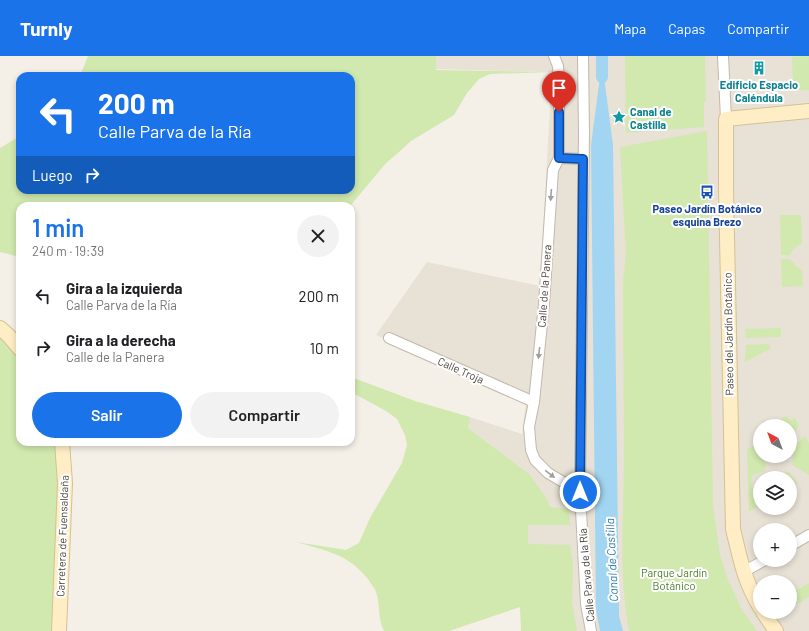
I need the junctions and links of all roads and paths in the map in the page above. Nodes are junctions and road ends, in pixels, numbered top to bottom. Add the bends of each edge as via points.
1 (554, 56) edge
2 (583, 56) edge
3 (723, 56) edge
4 (809, 111) edge
5 (726, 119) junction
6 (559, 158) junction
7 (583, 159) junction
8 (0, 328) edge
9 (389, 338) dead end
10 (16, 344) edge
11 (534, 402) junction
12 (62, 446) edge
13 (580, 492) junction
14 (809, 535) edge
15 (797, 542) edge
16 (753, 567) edge
17 (743, 572) junction
18 (753, 595) edge
19 (768, 619) edge
20 (59, 631) edge
21 (591, 631) edge
22 (776, 631) edge

1 - 6 street, Calle de la Panera via 558,66 559,82
2 - 7 street, Calle Parva de la Ría
3 - 5 street, Paseo del Jardín Botánico
4 - 5 street
5 - 17 street, Paseo del Jardín Botánico via 733,529
6 - 7 street
6 -> 11 street, Calle de la Panera via 553,170
7 - 13 street, Calle Parva de la Ría
8 - 10 street
9 - 11 street, Calle Troja
11 -> 13 street, Calle de la Panera via 529,427 530,450 535,460 548,474
12 - 20 street, Carretera de Fuensaldaña via 65,483
13 - 21 street, Calle Parva de la Ría via 586,604
14 - 15 street
16 - 17 street
17 - 18 street, Paseo del Jardín Botánico
19 - 22 street

